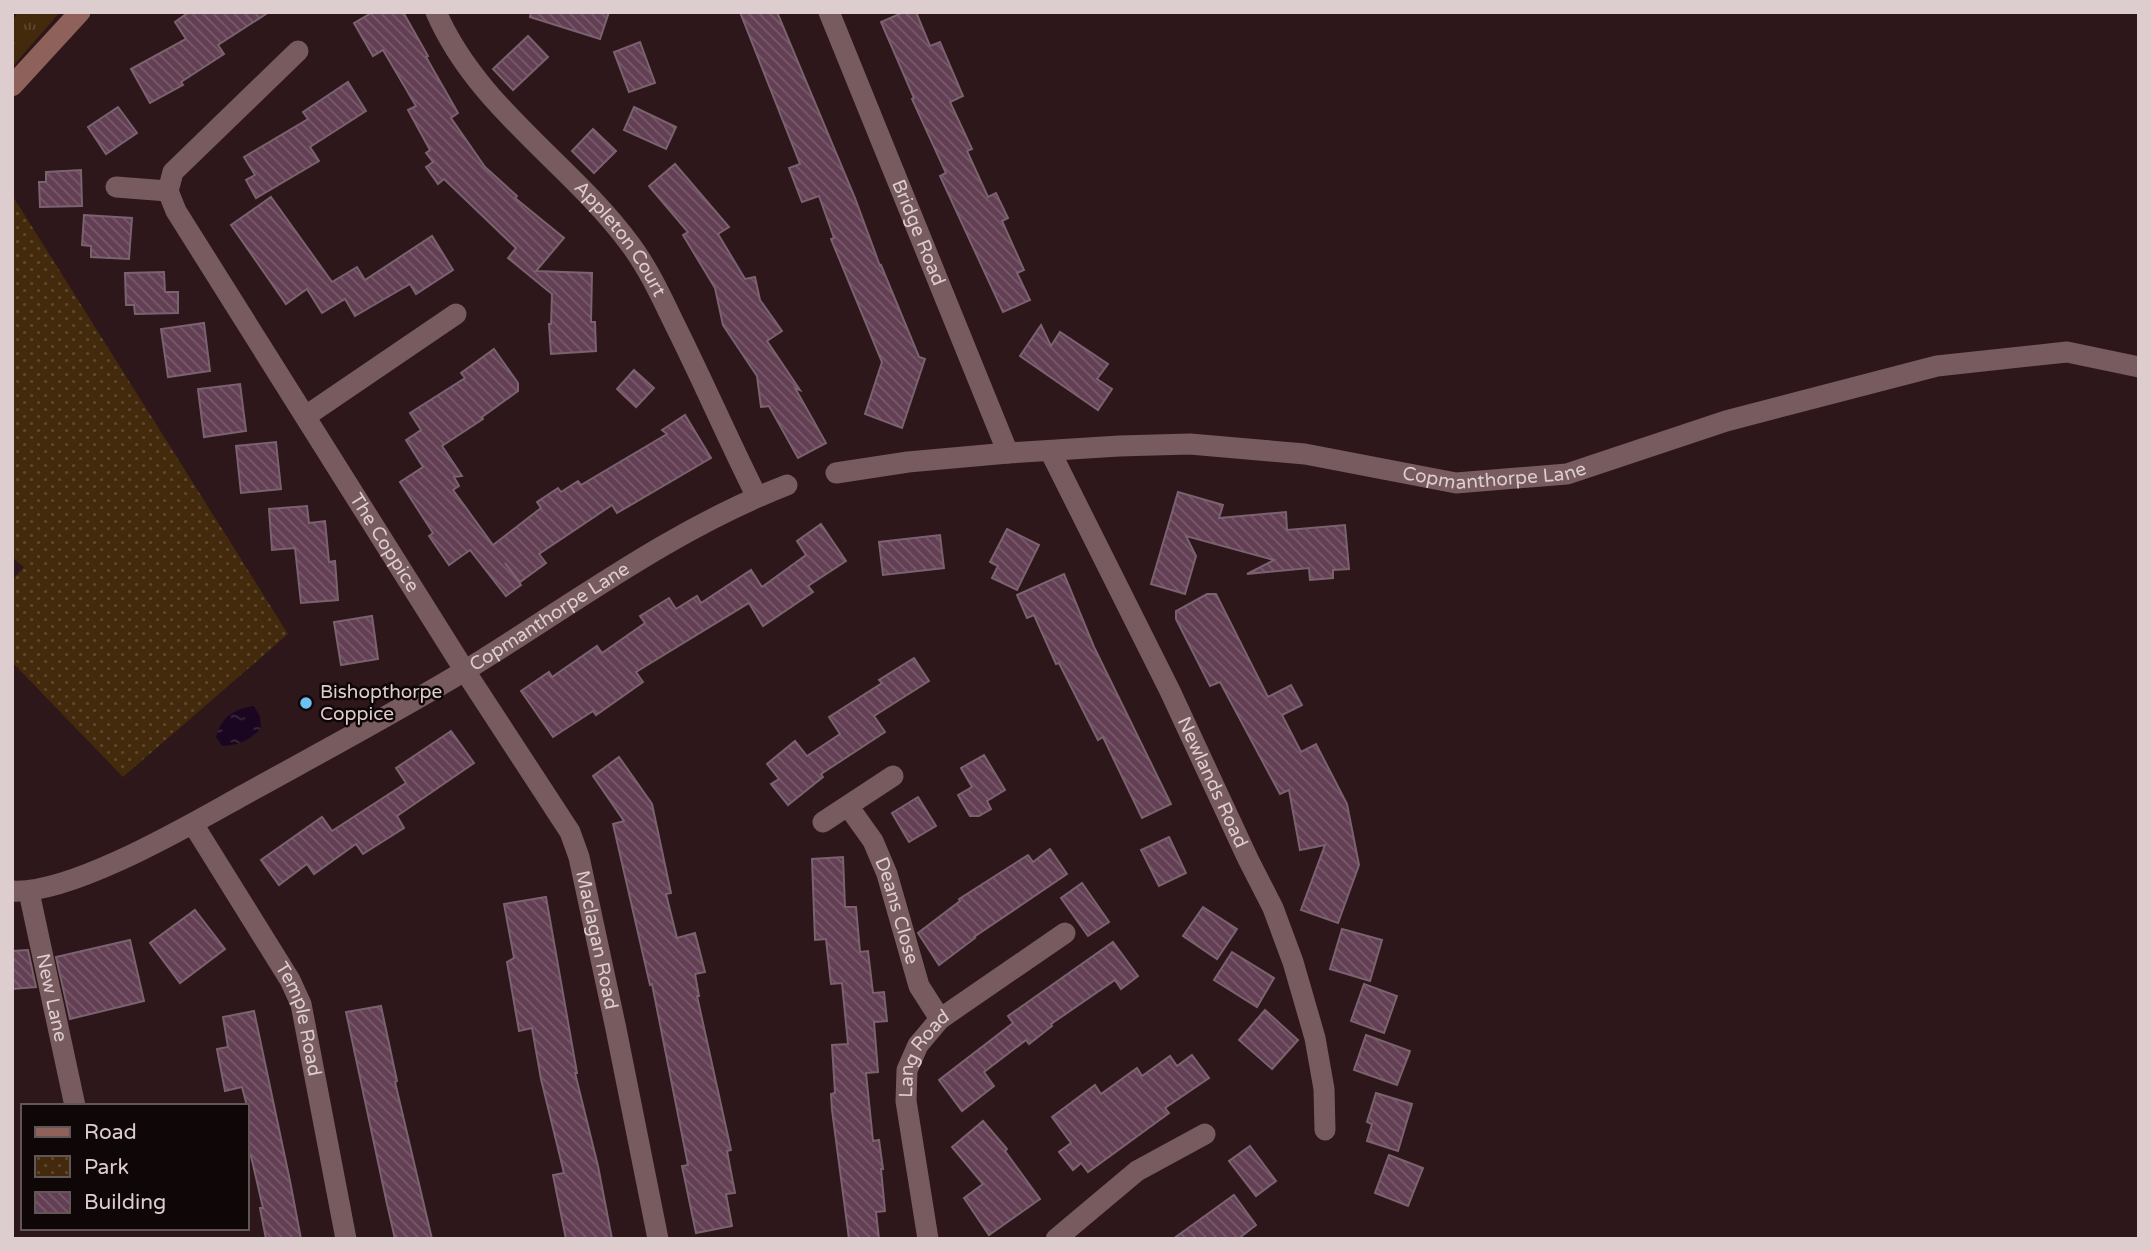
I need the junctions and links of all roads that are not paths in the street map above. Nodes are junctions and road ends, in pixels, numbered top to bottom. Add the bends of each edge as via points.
1 (80, 12) edge
2 (436, 12) edge
3 (829, 12) edge
4 (298, 51) dead end
5 (12, 86) edge
6 (117, 187) dead end
7 (168, 191) junction
8 (456, 314) dead end
9 (2139, 367) edge
10 (306, 416) junction
11 (1050, 451) junction
12 (1008, 453) junction
13 (836, 473) dead end
14 (788, 485) dead end
15 (757, 497) junction
16 (465, 670) junction
17 (892, 776) dead end
18 (848, 806) junction
19 (823, 822) dead end
20 (193, 824) junction
21 (21, 891) edge
22 (1065, 933) dead end
23 (940, 1019) junction
24 (74, 1104) edge
25 (1325, 1129) dead end
26 (1205, 1134) dead end
27 (346, 1239) edge
28 (658, 1239) edge
29 (928, 1239) edge
30 (1056, 1239) edge

1 - 5 street
2 - 15 street, Appleton Court via 468,71 631,245 707,389
3 - 12 street, Bridge Road
4 - 7 street via 173,172
6 - 7 street
7 - 10 street, The Coppice via 176,211
8 - 10 street
9 - 11 street, Copmanthorpe Lane via 2067,352 1937,366 1726,421 1566,474 1470,482 1306,454 1190,444
10 - 16 street, The Coppice
11 - 12 street, Copmanthorpe Lane
11 - 25 street, Newlands Road via 1273,908 1315,1038
12 - 13 street, Copmanthorpe Lane
14 - 15 street, Copmanthorpe Lane
15 - 16 street, Copmanthorpe Lane via 684,532
16 - 20 street, Copmanthorpe Lane
16 - 28 street, Maclagan Road via 570,832 579,857
17 - 18 street
18 - 19 street
18 - 23 street, Deans Close via 873,841 919,986
20 - 21 street, Copmanthorpe Lane via 90,873
20 - 27 street, Temple Road via 301,1004
21 - 24 street, New Lane
22 - 23 street, Lang Road
23 - 29 street, Lang Road via 918,1045 907,1080 906,1101
26 - 30 street via 1137,1171

